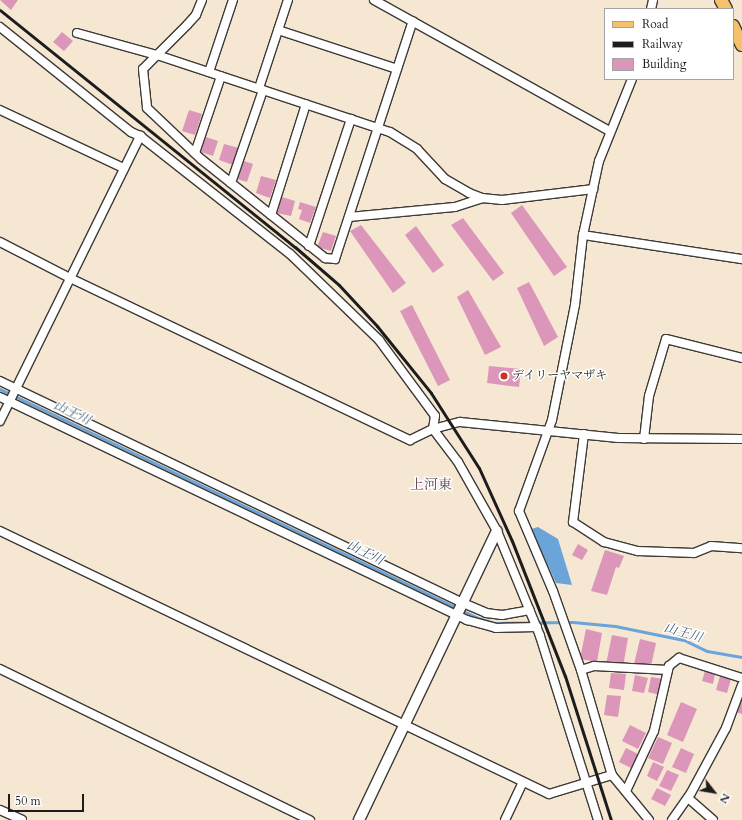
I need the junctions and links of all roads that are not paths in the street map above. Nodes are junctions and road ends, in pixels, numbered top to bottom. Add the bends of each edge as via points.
1 (202, 0) edge
2 (233, 0) edge
3 (288, 0) edge
4 (374, 0) edge
5 (413, 21) junction
6 (0, 27) edge
7 (734, 28) edge
8 (278, 30) junction
9 (77, 34) dead end
10 (742, 46) edge
11 (157, 55) junction
12 (397, 69) junction
13 (209, 72) junction
14 (220, 76) junction
15 (632, 80) edge
16 (261, 89) junction
17 (306, 104) junction
18 (0, 110) edge
19 (351, 119) junction
20 (378, 128) junction
21 (610, 131) junction
22 (140, 136) junction
23 (195, 153) junction
24 (123, 168) junction
25 (231, 183) junction
26 (593, 189) junction
27 (482, 198) junction
28 (271, 215) junction
29 (349, 217) junction
30 (583, 235) junction
31 (0, 242) edge
32 (309, 246) junction
33 (742, 259) edge
34 (70, 278) junction
35 (742, 358) edge
36 (0, 380) edge
37 (12, 395) junction
38 (0, 397) edge
39 (0, 421) edge
40 (433, 429) junction
41 (549, 430) junction
42 (584, 434) junction
43 (644, 438) junction
44 (742, 439) edge
45 (0, 531) edge
46 (497, 531) junction
47 (742, 548) edge
48 (463, 603) junction
49 (531, 613) junction
50 (457, 615) junction
51 (536, 626) junction
52 (0, 669) edge
53 (581, 670) junction
54 (668, 670) junction
55 (742, 678) edge
56 (742, 685) edge
57 (404, 725) junction
58 (612, 775) junction
59 (523, 782) junction
60 (588, 784) junction
61 (626, 791) junction
62 (688, 798) junction
63 (0, 810) edge
64 (22, 820) edge
65 (310, 820) edge
66 (359, 820) edge
67 (505, 820) edge
68 (598, 820) edge
69 (649, 820) edge
70 (672, 820) edge
71 (713, 820) edge

1 - 11 street via 196,15
2 - 13 street
3 - 8 street
4 - 5 street
5 - 12 street
5 - 21 street
6 - 22 street via 131,132
7 - 10 main road
8 - 12 street
8 - 16 street
9 - 11 street
11 - 13 street
11 - 23 street via 143,69 146,108
12 - 20 street
13 - 14 street
14 - 16 street
14 - 23 street
15 - 21 street
16 - 17 street
16 - 25 street
17 - 19 street
17 - 28 street
18 - 24 street
19 - 20 street
19 - 32 street
20 - 27 street via 403,138 445,178
20 - 29 street
21 - 26 street
22 - 24 street
22 - 40 street via 290,254 332,293 379,340 435,416
23 - 25 street
24 - 34 street
25 - 28 street
26 - 27 street via 502,200
26 - 30 street
27 - 29 street via 455,207
28 - 32 street
29 - 32 street via 335,259 324,258
30 - 33 street
30 - 41 street via 575,304
31 - 34 street
34 - 37 street
34 - 40 street via 404,438 410,440
35 - 43 street via 666,339 649,396
36 - 37 street
37 - 38 street
37 - 39 street
37 - 48 street
37 - 50 street
40 - 41 street via 460,422
40 - 46 street via 458,462
41 - 42 street
41 - 53 street via 519,511
42 - 43 street
42 - 47 street via 573,522 604,542 638,551 694,552 711,546
43 - 44 street
45 - 57 street
46 - 48 street
46 - 49 street
48 - 49 street via 486,613
48 - 50 street
49 - 51 street
50 - 51 street via 496,628
50 - 57 street
51 - 60 street
52 - 65 street
53 - 54 street via 594,666
53 - 58 street
54 - 55 street via 679,658
54 - 61 street via 654,731
56 - 62 street via 726,728
57 - 59 street
57 - 66 street
58 - 60 street
58 - 61 street
59 - 60 street via 548,794
59 - 67 street
60 - 68 street
61 - 69 street
62 - 70 street
62 - 71 street
63 - 64 street

